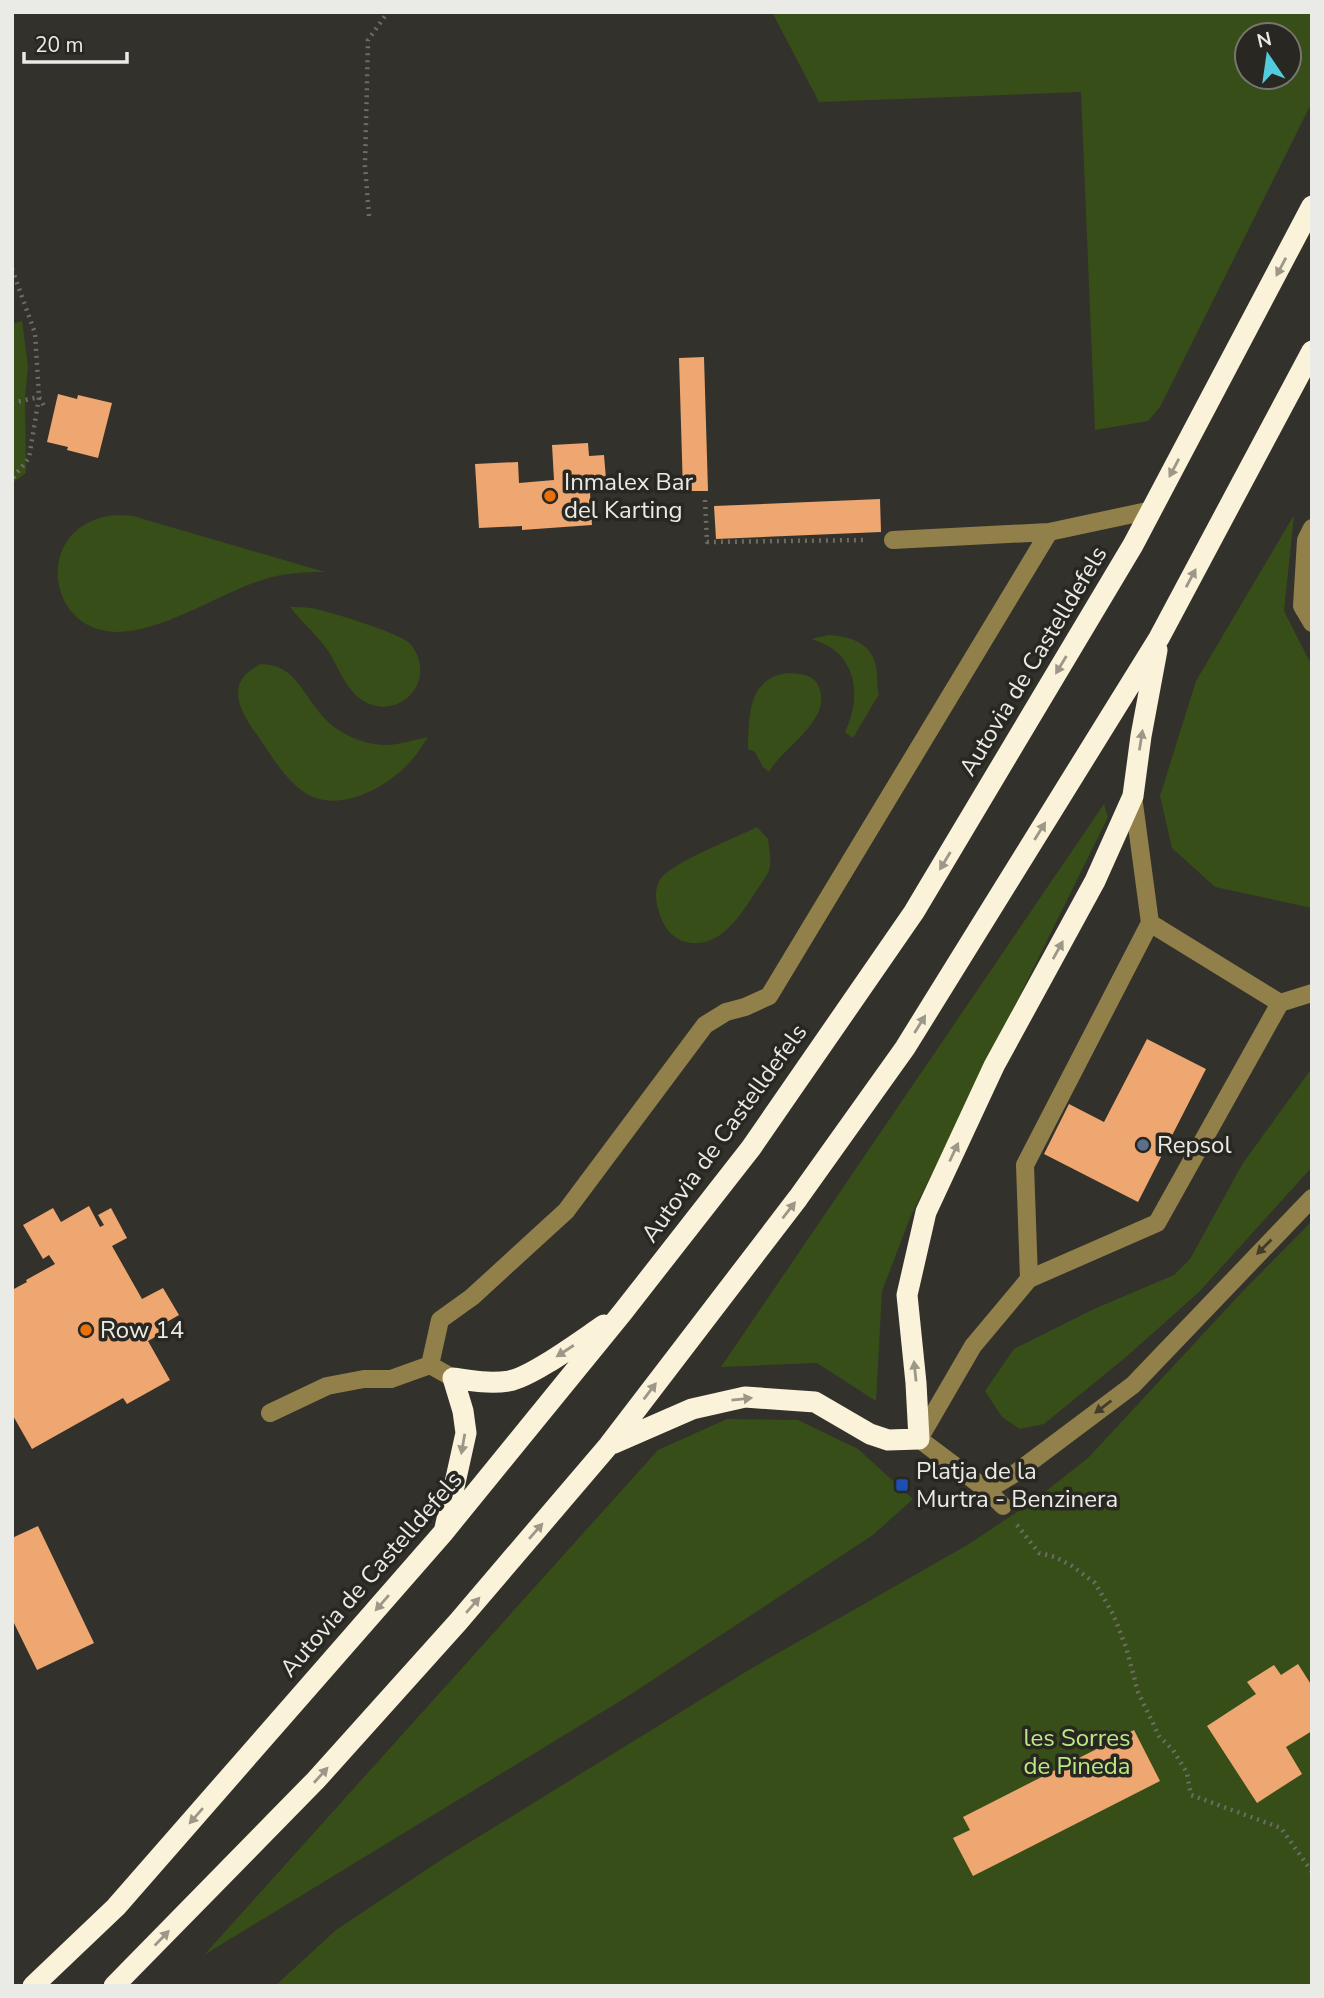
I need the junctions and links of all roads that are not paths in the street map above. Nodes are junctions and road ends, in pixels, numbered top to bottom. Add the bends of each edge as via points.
1 (1312, 206) edge
2 (1312, 351) edge
3 (1152, 510) junction
4 (1312, 528) edge
5 (1049, 532) junction
6 (892, 540) road end
7 (1312, 623) edge
8 (1159, 638) junction
9 (1133, 796) junction
10 (1150, 923) junction
11 (1312, 993) edge
12 (1280, 1003) junction
13 (1312, 1198) edge
14 (1029, 1279) junction
15 (622, 1313) junction
16 (430, 1365) junction
17 (453, 1378) junction
18 (270, 1413) dead end
19 (919, 1439) junction
20 (610, 1446) junction
21 (987, 1490) junction
22 (1003, 1506) road end
23 (443, 1533) junction
24 (33, 1986) edge
25 (114, 1986) edge

1 -> 3 highway, Autovia de Castelldefels
8 -> 2 highway
3 - 5 street
3 -> 15 highway, Autovia de Castelldefels via 914,912 751,1148
4 - 7 street via 1306,540 1302,606
5 - 6 street
5 - 16 street via 769,996 705,1025 566,1211 440,1321
9 -> 8 highway
20 -> 8 highway via 905,1048
9 - 10 street
19 -> 9 highway via 907,1295 926,1212 995,1066 1095,881
10 - 12 street
10 - 14 street via 1025,1166
11 - 12 street
12 - 14 street via 1157,1223
13 -> 21 street via 1133,1385
14 - 19 street via 973,1346
15 -> 17 highway via 511,1381
15 - 23 highway, Autovia de Castelldefels
16 - 17 street
16 - 18 street via 391,1379 327,1386
17 -> 23 highway via 466,1433
20 -> 19 highway via 692,1409 745,1397 815,1402 870,1434 888,1440
19 - 21 street
25 -> 20 highway via 316,1780
21 - 22 street
23 -> 24 highway, Autovia de Castelldefels via 116,1907

